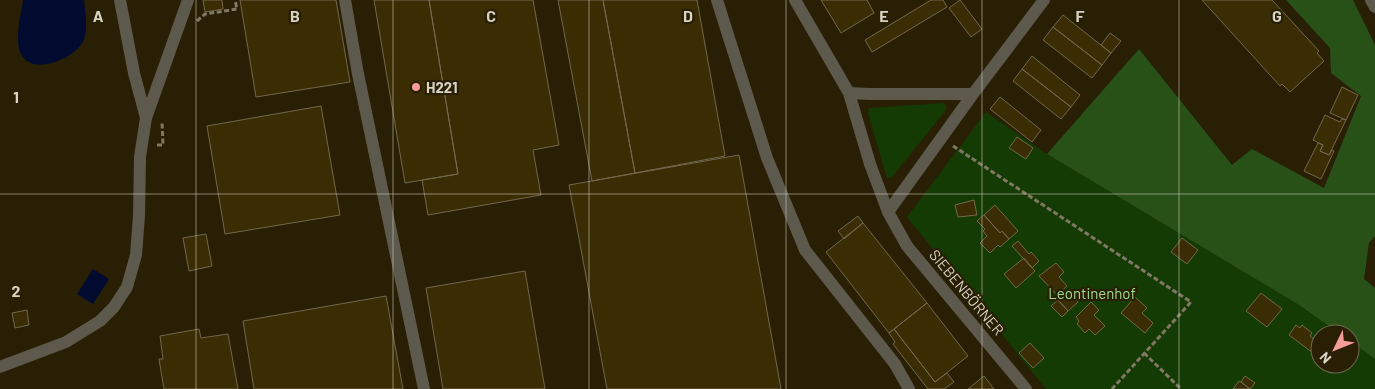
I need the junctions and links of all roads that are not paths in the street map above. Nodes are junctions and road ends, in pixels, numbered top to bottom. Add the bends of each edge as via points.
1 (120, 0) edge
2 (188, 0) edge
3 (345, 0) edge
4 (717, 0) edge
5 (795, 0) edge
6 (1044, 0) edge
7 (1371, 0) edge
8 (1375, 7) edge
9 (848, 93) junction
10 (973, 94) junction
11 (146, 118) junction
12 (888, 212) junction
13 (0, 367) edge
14 (424, 389) edge
15 (909, 389) edge
16 (1026, 389) edge

1 - 11 street
2 - 11 street
3 - 14 street
4 - 15 street via 767,158 805,250 895,364
5 - 9 street, SIEBENBÖRNER
6 - 10 street
7 - 8 street
9 - 10 street
9 - 12 street, SIEBENBÖRNER
10 - 12 street
11 - 13 street via 140,157 136,255 127,287 100,321 66,342
12 - 16 street, SIEBENBÖRNER via 907,246

